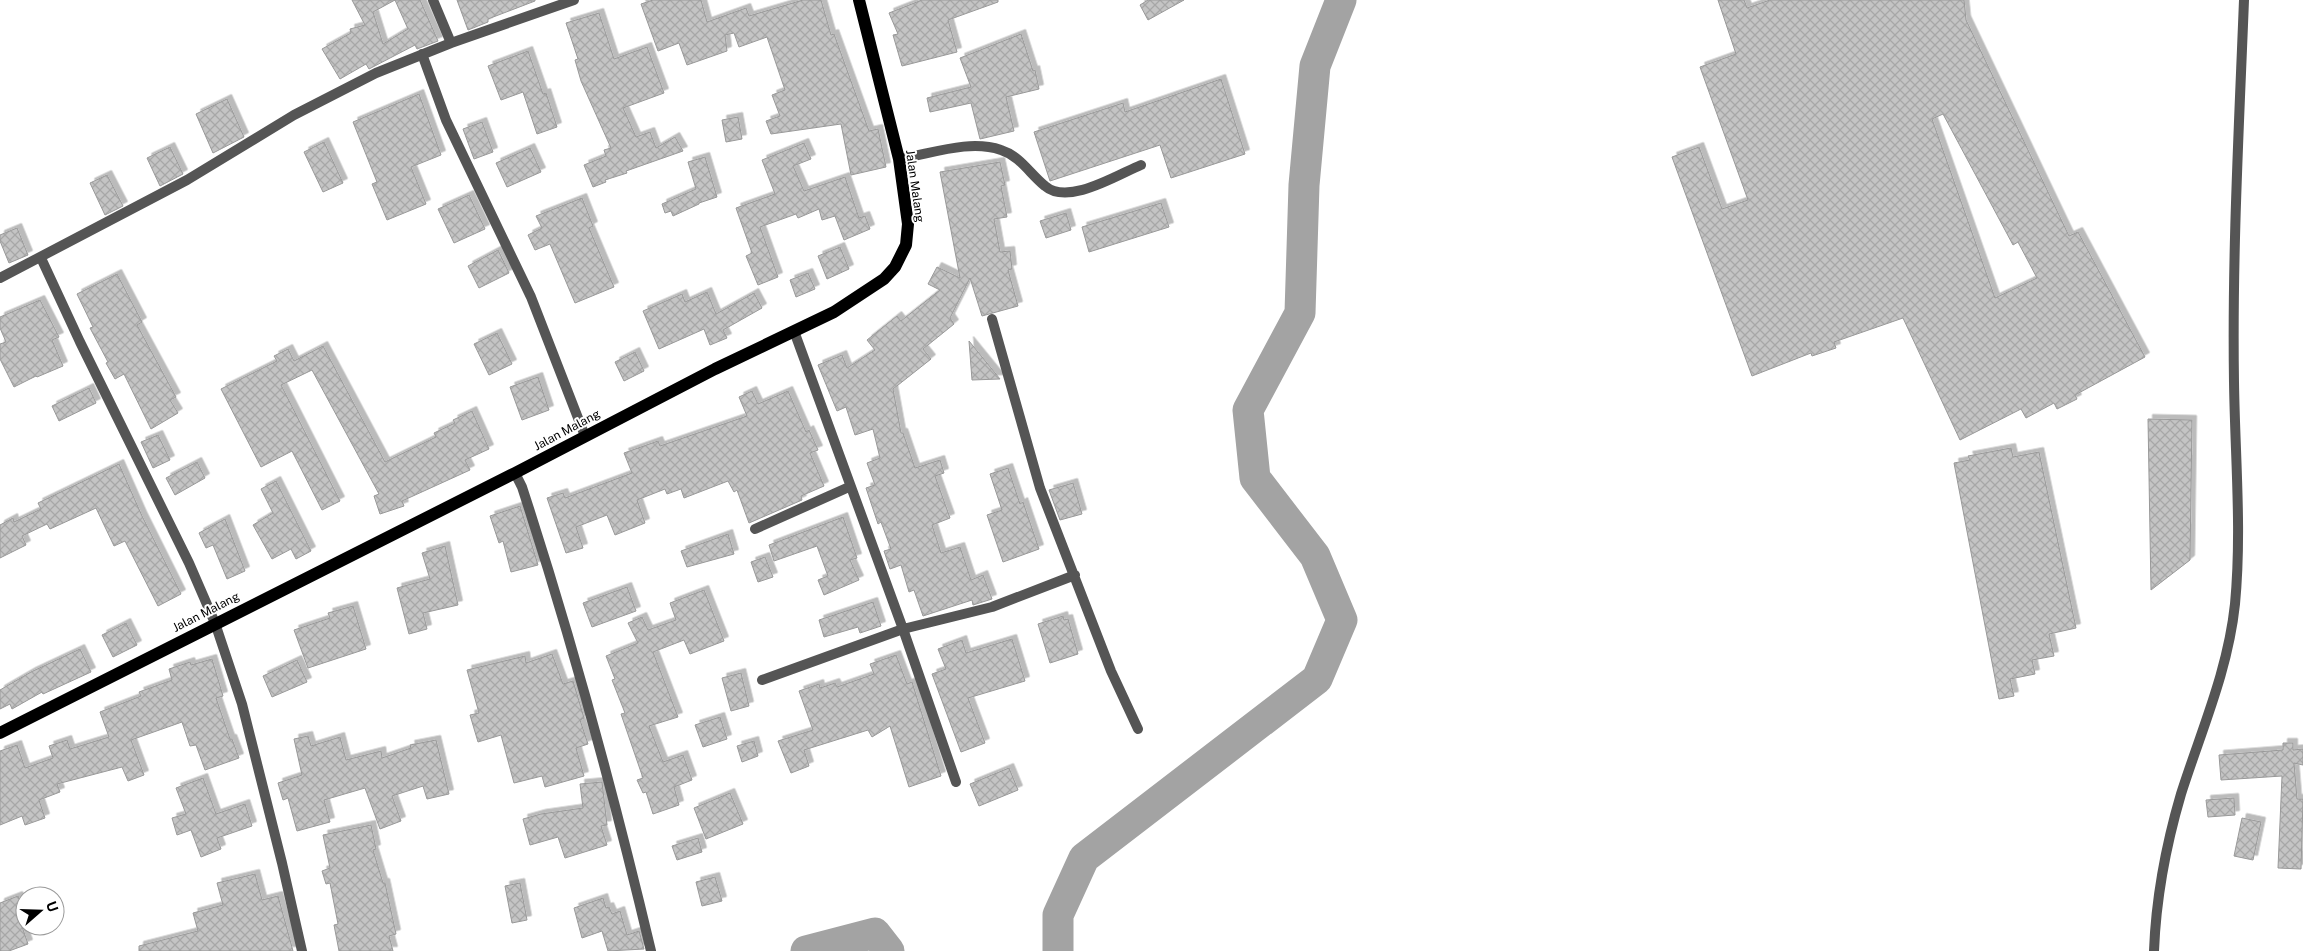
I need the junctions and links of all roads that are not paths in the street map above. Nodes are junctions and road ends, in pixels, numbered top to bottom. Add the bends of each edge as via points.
1 (433, 0) edge
2 (574, 0) edge
3 (859, 0) edge
4 (2244, 0) edge
5 (451, 43) junction
6 (422, 54) junction
7 (899, 160) junction
8 (1141, 165) dead end
9 (41, 258) junction
10 (0, 278) edge
11 (992, 319) dead end
12 (794, 331) junction
13 (585, 436) junction
14 (516, 473) junction
15 (850, 487) junction
16 (755, 529) dead end
17 (1075, 576) junction
18 (215, 623) junction
19 (903, 629) junction
20 (762, 680) dead end
21 (1138, 728) dead end
22 (0, 733) edge
23 (956, 782) dead end
24 (302, 951) edge
25 (651, 951) edge
26 (2154, 951) edge

1 - 5 street
2 - 5 street
3 - 7 main road, Jalan Malang
4 - 26 street via 2235,243 2234,382 2239,529 2235,602 2226,661 2181,795 2167,849 2159,890
5 - 6 street
6 - 9 street via 376,73 294,115 187,180
6 - 13 street via 446,120 531,297
7 - 8 street via 973,146 991,148 1013,156 1045,186 1063,193 1076,193
7 - 12 main road, Jalan Malang via 908,224 906,245 895,267 856,299
9 - 10 street
9 - 18 street
11 - 17 street via 1040,488
12 - 13 main road, Jalan Malang
12 - 15 street
13 - 14 main road, Jalan Malang
14 - 18 main road, Jalan Malang
14 - 25 street via 562,612 618,810
15 - 16 street
15 - 19 street
17 - 19 street via 992,607
17 - 21 street via 1111,671
18 - 22 main road, Jalan Malang
18 - 24 street via 242,704
19 - 20 street
19 - 23 street

